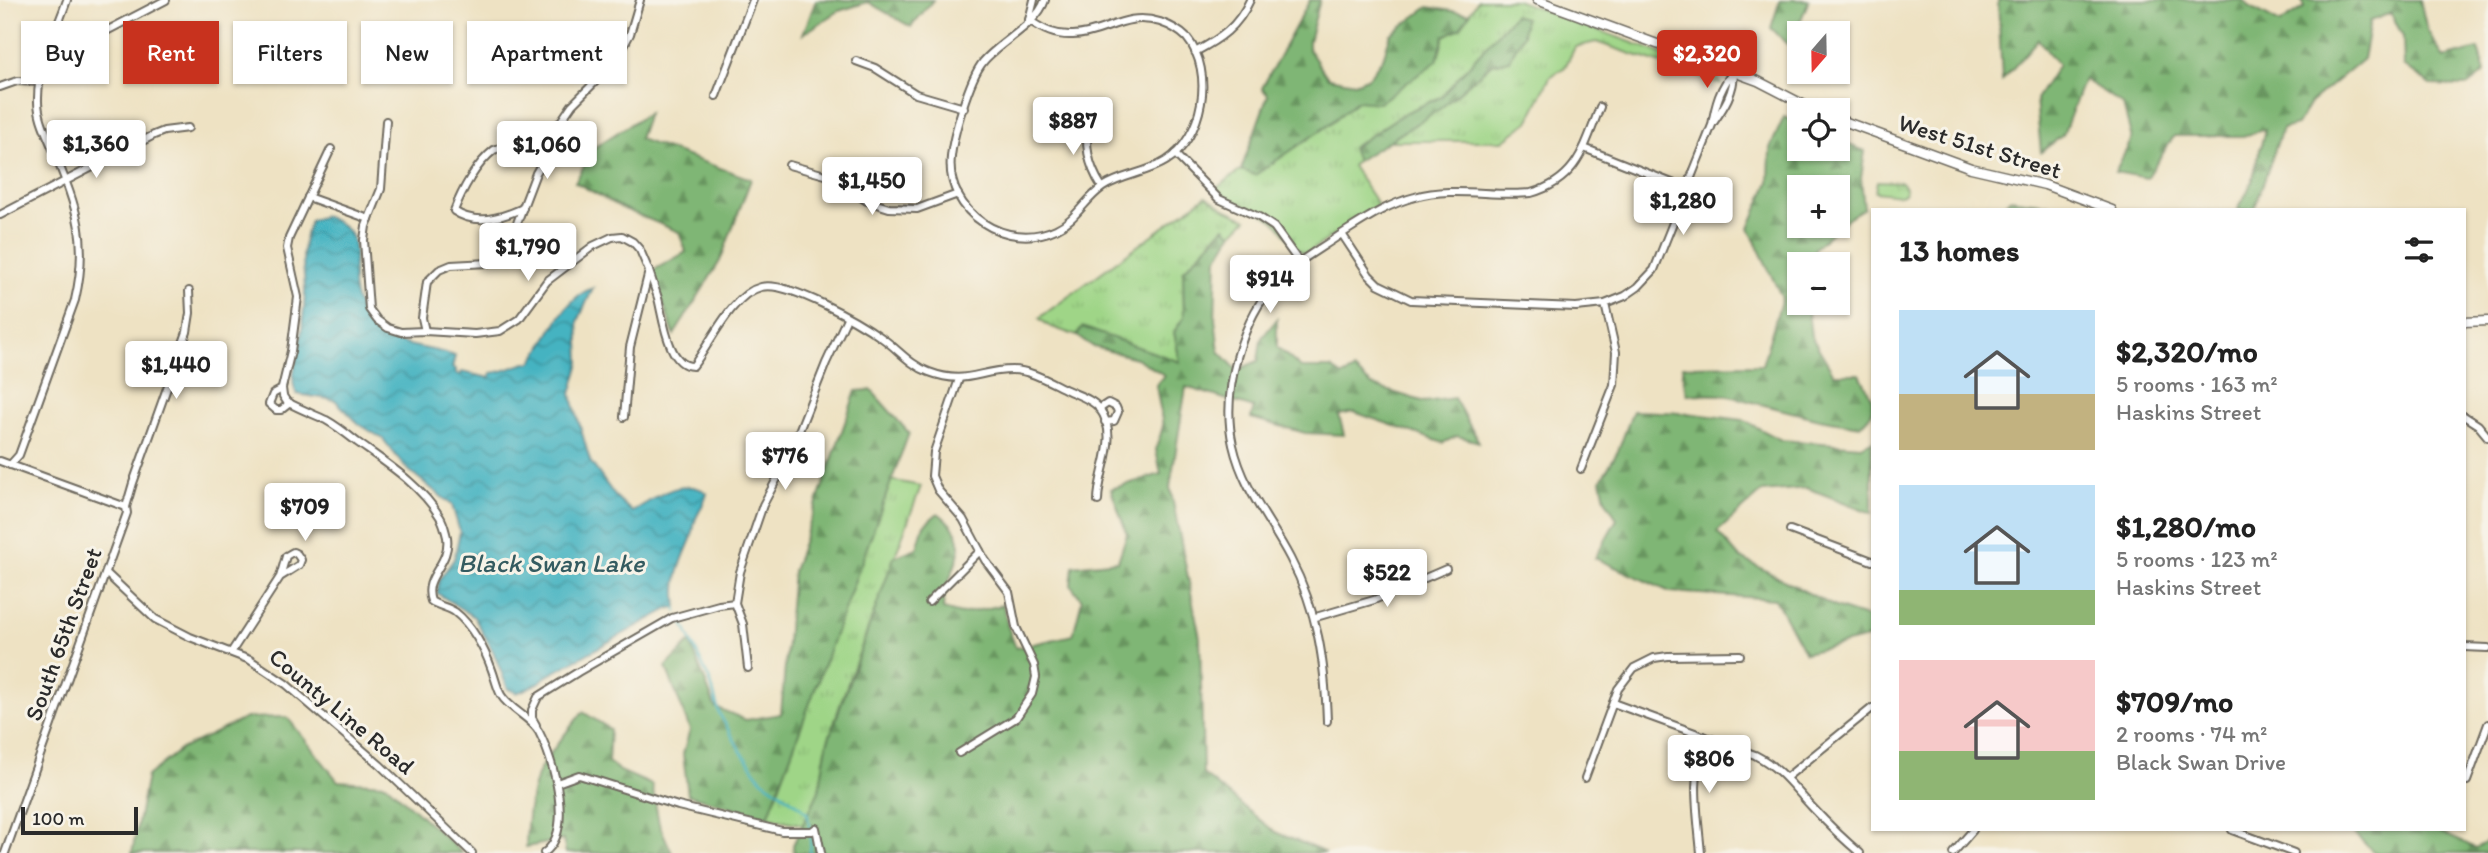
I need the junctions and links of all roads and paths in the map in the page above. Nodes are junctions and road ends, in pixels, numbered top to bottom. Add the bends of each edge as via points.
1 (68, 0) edge
2 (166, 0) edge
3 (640, 0) edge
4 (753, 0) edge
5 (1034, 0) edge
6 (1045, 0) edge
7 (1250, 0) edge
8 (1537, 0) edge
9 (1029, 20) junction
10 (60, 21) edge
11 (109, 30) edge
12 (1195, 52) junction
13 (856, 61) dead end
14 (1734, 72) junction
15 (21, 81) edge
16 (40, 84) edge
17 (0, 87) edge
18 (716, 96) dead end
19 (1792, 98) edge
20 (1600, 107) dead end
21 (964, 108) junction
22 (1088, 117) dead end
23 (386, 121) dead end
24 (1850, 123) edge
25 (557, 127) junction
26 (188, 128) dead end
27 (1584, 148) junction
28 (331, 149) dead end
29 (1175, 154) junction
30 (789, 165) dead end
31 (66, 181) junction
32 (1102, 187) junction
33 (1687, 189) junction
34 (958, 194) junction
35 (308, 197) junction
36 (523, 208) junction
37 (2104, 208) edge
38 (0, 215) edge
39 (369, 219) junction
40 (1342, 234) junction
41 (1299, 262) junction
42 (649, 271) junction
43 (189, 291) dead end
44 (1605, 304) junction
45 (847, 318) junction
46 (2488, 321) edge
47 (2466, 322) edge
48 (425, 331) junction
49 (959, 379) junction
50 (282, 389) junction
51 (290, 404) junction
52 (1099, 409) junction
53 (624, 416) dead end
54 (2466, 417) edge
55 (1105, 422) junction
56 (2488, 437) edge
57 (0, 461) edge
58 (10, 465) junction
59 (1581, 468) dead end
60 (1098, 501) dead end
61 (126, 507) junction
62 (1790, 530) dead end
63 (981, 551) junction
64 (1871, 561) edge
65 (1446, 569) dead end
66 (106, 573) junction
67 (280, 577) dead end
68 (929, 602) dead end
69 (735, 603) junction
70 (1316, 617) junction
71 (2466, 647) edge
72 (2488, 648) edge
73 (232, 651) junction
74 (1740, 655) dead end
75 (748, 668) dead end
76 (1613, 703) junction
77 (1871, 709) edge
78 (1327, 721) dead end
79 (2488, 724) edge
80 (539, 731) junction
81 (1704, 736) junction
82 (959, 753) dead end
83 (1787, 777) junction
84 (1585, 778) dead end
85 (2466, 781) edge
86 (557, 783) junction
87 (1972, 831) edge
88 (2235, 831) edge
89 (5, 853) edge
90 (472, 853) edge
91 (544, 853) edge
92 (821, 853) edge
93 (1701, 853) edge
94 (1860, 853) edge
95 (1953, 853) edge
96 (2294, 853) edge

1 - 10 street
2 - 11 street
3 - 25 street via 620,53
4 - 18 street
5 - 9 street
6 - 9 street via 1041,11
7 - 12 street via 1236,25
8 - 14 street
9 - 12 street via 1046,31 1074,35 1127,19 1151,19 1176,29
9 - 21 street via 982,63
12 - 29 street via 1201,68 1200,101 1192,131
13 - 21 street via 916,94
14 - 19 street
14 - 33 street via 1727,103 1712,125
15 - 17 street
16 - 31 street via 40,114
20 - 27 street
21 - 34 street via 951,157
22 - 32 street via 1086,152
23 - 39 street via 381,189
24 - 37 street, West 51st Street via 1971,168 2045,186
25 - 36 street
25 - 36 street via 486,156 454,211 491,219
26 - 31 street via 154,135
27 - 33 street
27 - 40 street via 1569,172 1546,189 1519,194 1417,196 1386,206
28 - 35 street
29 - 32 street via 1157,166
29 - 41 street via 1219,199 1274,227
30 - 34 street via 829,176 867,201 889,208 916,209
31 - 38 street
31 - 58 street via 81,233 80,278 19,455
32 - 34 street via 1063,226 1027,237 989,227 967,209
33 - 44 street via 1648,278 1625,296
35 - 39 street
35 - 50 street via 287,248 298,297
36 - 48 street via 500,258 451,265 427,282 422,318
39 - 48 street via 364,240 369,309 388,328
40 - 41 street
40 - 44 street via 1378,284 1411,300 1576,307
41 - 70 street via 1270,289 1257,309 1237,359 1230,394 1233,445 1251,495 1290,558
42 - 45 street via 670,346 686,366 693,366 747,293 761,287 794,291
42 - 48 street via 633,242 612,237 547,281 509,327 487,334
42 - 53 street via 630,346
43 - 61 street, South 65th Street via 187,332
44 - 59 street via 1616,352 1614,385
45 - 49 street via 925,371
45 - 69 street via 754,528
46 - 47 street
49 - 52 street via 1026,372
49 - 63 street via 934,452 932,476
50 - 51 street
50 - 51 street via 273,394 269,404 281,411
51 - 80 street via 327,421 377,455 440,515 447,551 429,582 430,601 456,613 471,630 502,697
52 - 55 street
52 - 55 street via 1108,403 1116,407 1114,421
54 - 56 street
55 - 60 street via 1108,448
57 - 58 street
58 - 61 street
61 - 66 street, South 65th Street
62 - 64 street
63 - 68 street
63 - 82 street via 1009,592 1016,627 1036,677 1032,694 1016,718
65 - 70 street via 1374,600
66 - 73 street, County Line Road via 155,619 190,638
66 - 89 street, South 65th Street
67 - 73 street
69 - 75 street via 743,624
69 - 80 street via 673,618 547,691 538,697 533,710
70 - 78 street via 1326,675
71 - 72 street
73 - 90 street, County Line Road via 286,684
74 - 76 street via 1654,658 1627,674
76 - 81 street
76 - 84 street
77 - 83 street
79 - 85 street
80 - 86 street
81 - 83 street via 1755,755
81 - 93 street via 1695,782
83 - 94 street
86 - 91 street via 557,830
86 - 92 street via 579,775 678,806 782,831 816,828
87 - 95 street
88 - 96 street

